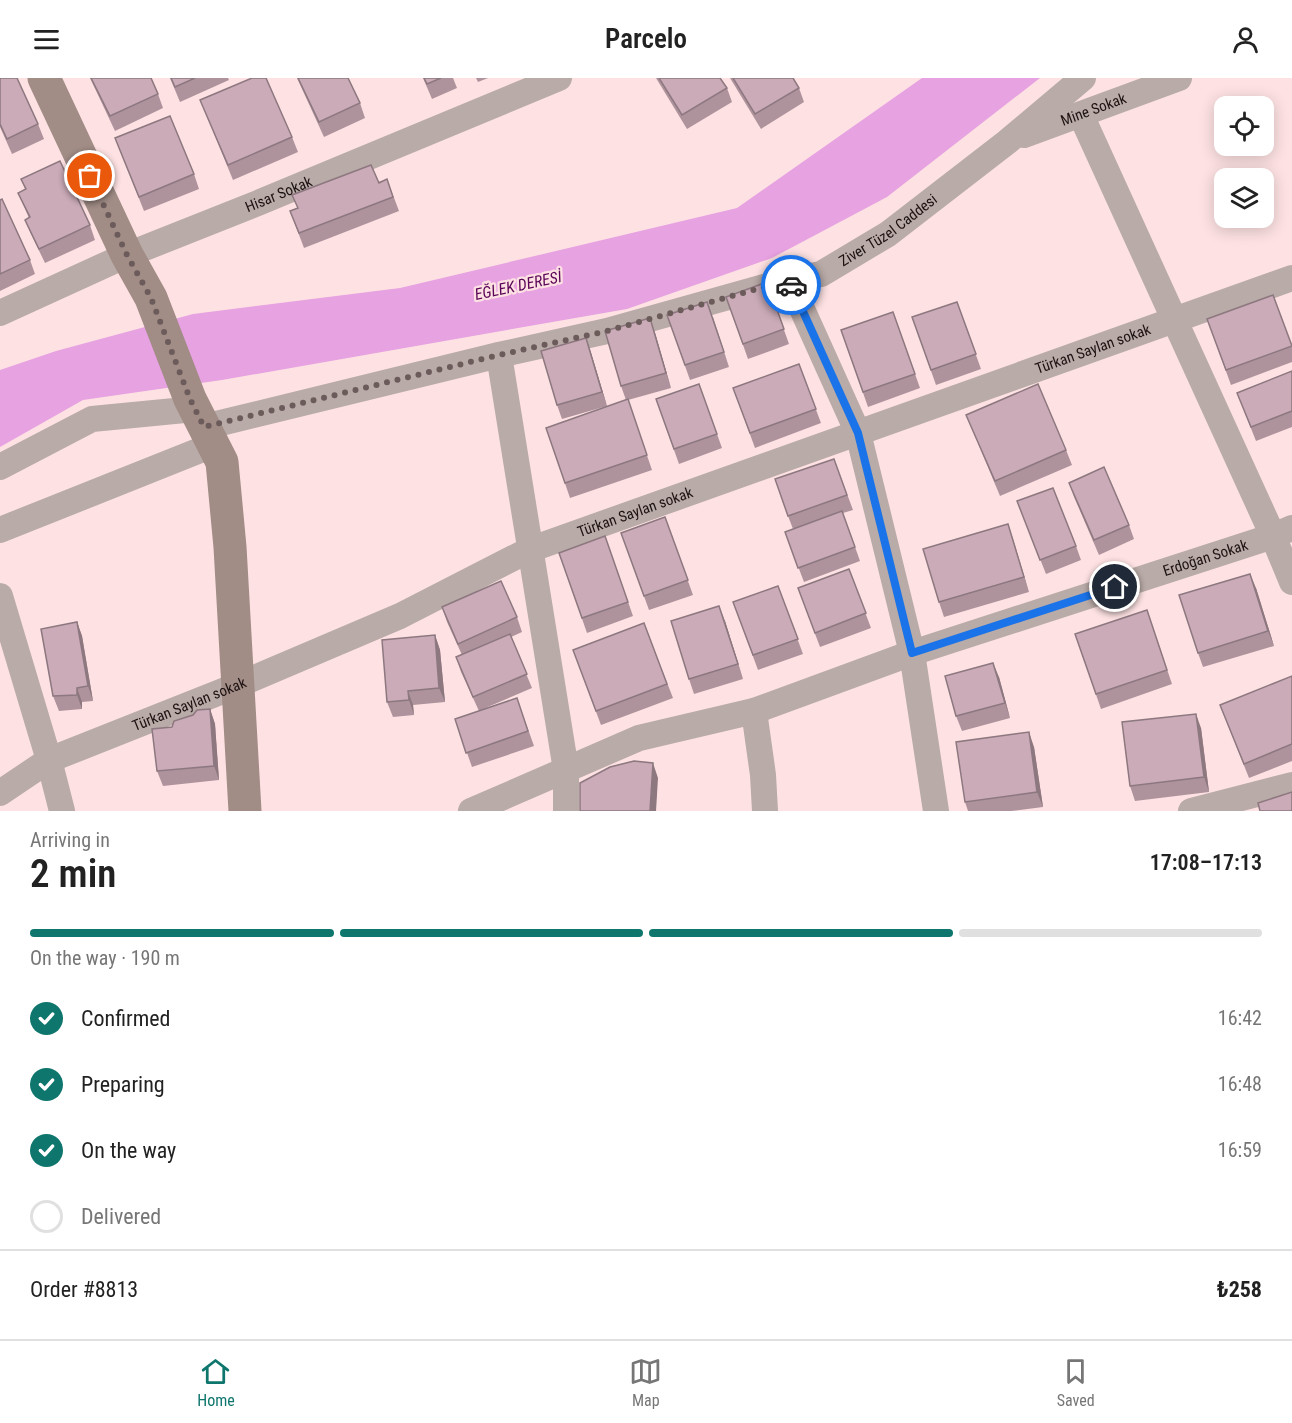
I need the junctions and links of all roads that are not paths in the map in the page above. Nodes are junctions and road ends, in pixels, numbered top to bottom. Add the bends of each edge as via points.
1 (44, 78) edge
2 (559, 78) edge
3 (1083, 78) edge
4 (1179, 78) edge
5 (1081, 114) junction
6 (1007, 142) junction
7 (127, 255) junction
8 (1292, 278) edge
9 (789, 280) junction
10 (0, 313) edge
11 (1174, 320) junction
12 (499, 355) junction
13 (201, 420) junction
14 (858, 433) junction
15 (0, 466) edge
16 (0, 530) edge
17 (1282, 532) edge
18 (529, 550) junction
19 (1292, 582) edge
20 (0, 596) edge
21 (912, 653) junction
22 (238, 684) junction
23 (754, 711) junction
24 (49, 760) junction
25 (566, 770) junction
26 (1292, 785) edge
27 (0, 793) edge
28 (62, 811) edge
29 (244, 811) edge
30 (471, 811) edge
31 (566, 811) edge
32 (765, 811) edge
33 (936, 811) edge
34 (1191, 811) edge

1 - 7 street
2 - 7 street, Hisar Sokak
3 - 6 street, Ziver Tüzel Caddesi
4 - 5 street, Mine Sokak
5 - 6 street, Mine Sokak
5 - 11 street
6 - 9 street, Ziver Tüzel Caddesi via 888,234 821,274
7 - 10 street, Hisar Sokak
7 - 13 street via 151,298
8 - 11 street, Türkan Saylan sokak
9 - 12 street, Ziver Tüzel Caddesi via 607,331
9 - 14 street
11 - 14 street, Türkan Saylan sokak
11 - 17 street
12 - 13 street, Ziver Tüzel Caddesi
12 - 18 street
13 - 15 street via 92,418
13 - 16 street
13 - 22 street via 222,462
14 - 18 street, Türkan Saylan sokak
14 - 21 street
17 - 19 street
17 - 21 street, Erdoğan Sokak
18 - 22 street, Türkan Saylan sokak via 400,616
18 - 25 street
20 - 24 street
21 - 23 street, Erdoğan Sokak
21 - 33 street
22 - 24 street, Türkan Saylan sokak
22 - 29 street
23 - 25 street, Erdoğan Sokak via 639,738
23 - 32 street
24 - 27 street, Türkan Saylan sokak
24 - 28 street
25 - 30 street, Erdoğan Sokak
25 - 31 street
26 - 34 street

